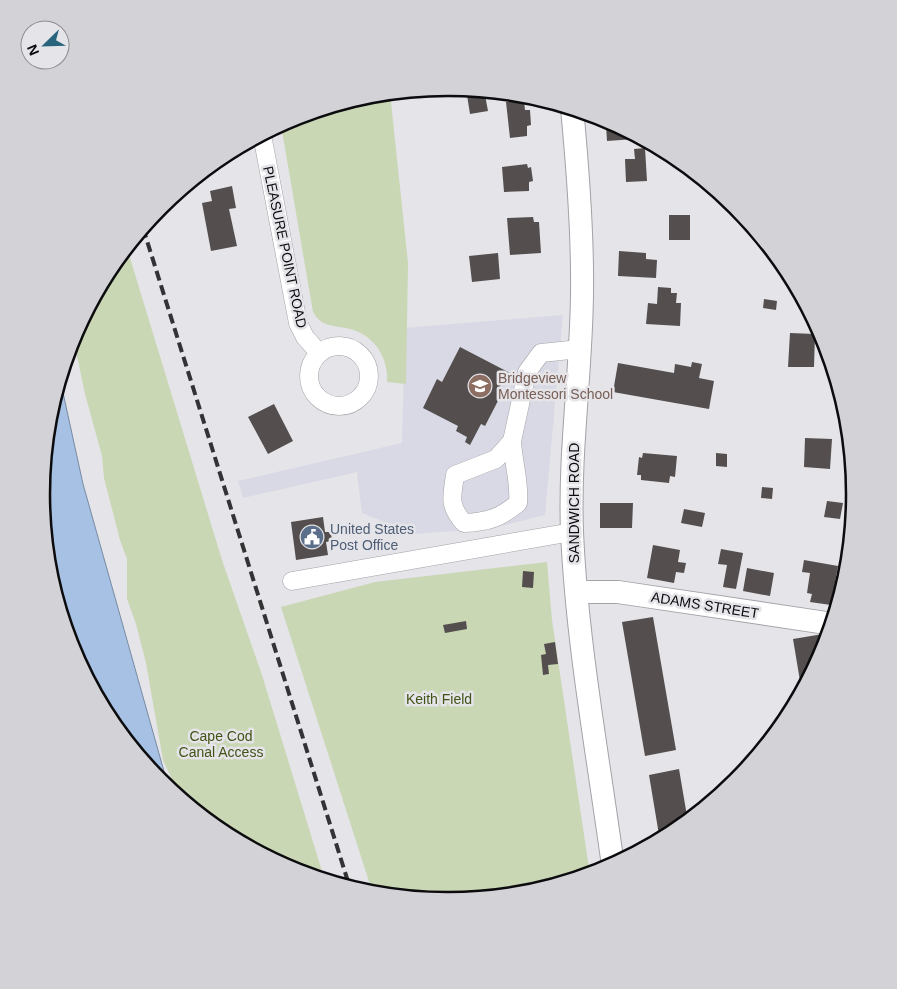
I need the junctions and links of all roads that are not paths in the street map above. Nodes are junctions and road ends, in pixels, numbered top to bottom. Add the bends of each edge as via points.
1 (573, 116) edge
2 (263, 142) edge
3 (580, 349) junction
4 (319, 354) dead end
5 (512, 441) junction
6 (572, 532) junction
7 (292, 581) dead end
8 (576, 592) junction
9 (826, 623) edge
10 (612, 858) edge

1 - 3 main road, SANDWICH ROAD via 582,249
2 - 4 street, PLEASURE POINT ROAD via 298,323 305,338
3 - 5 street via 541,353 527,372
3 - 6 main road, SANDWICH ROAD via 572,459
5 - 5 street via 496,459 455,475 452,497 455,513 464,523 482,522 504,515 518,503 520,488
6 - 7 street
6 - 8 main road, SANDWICH ROAD
8 - 9 main road, ADAMS STREET via 618,592
8 - 10 main road, SANDWICH ROAD

